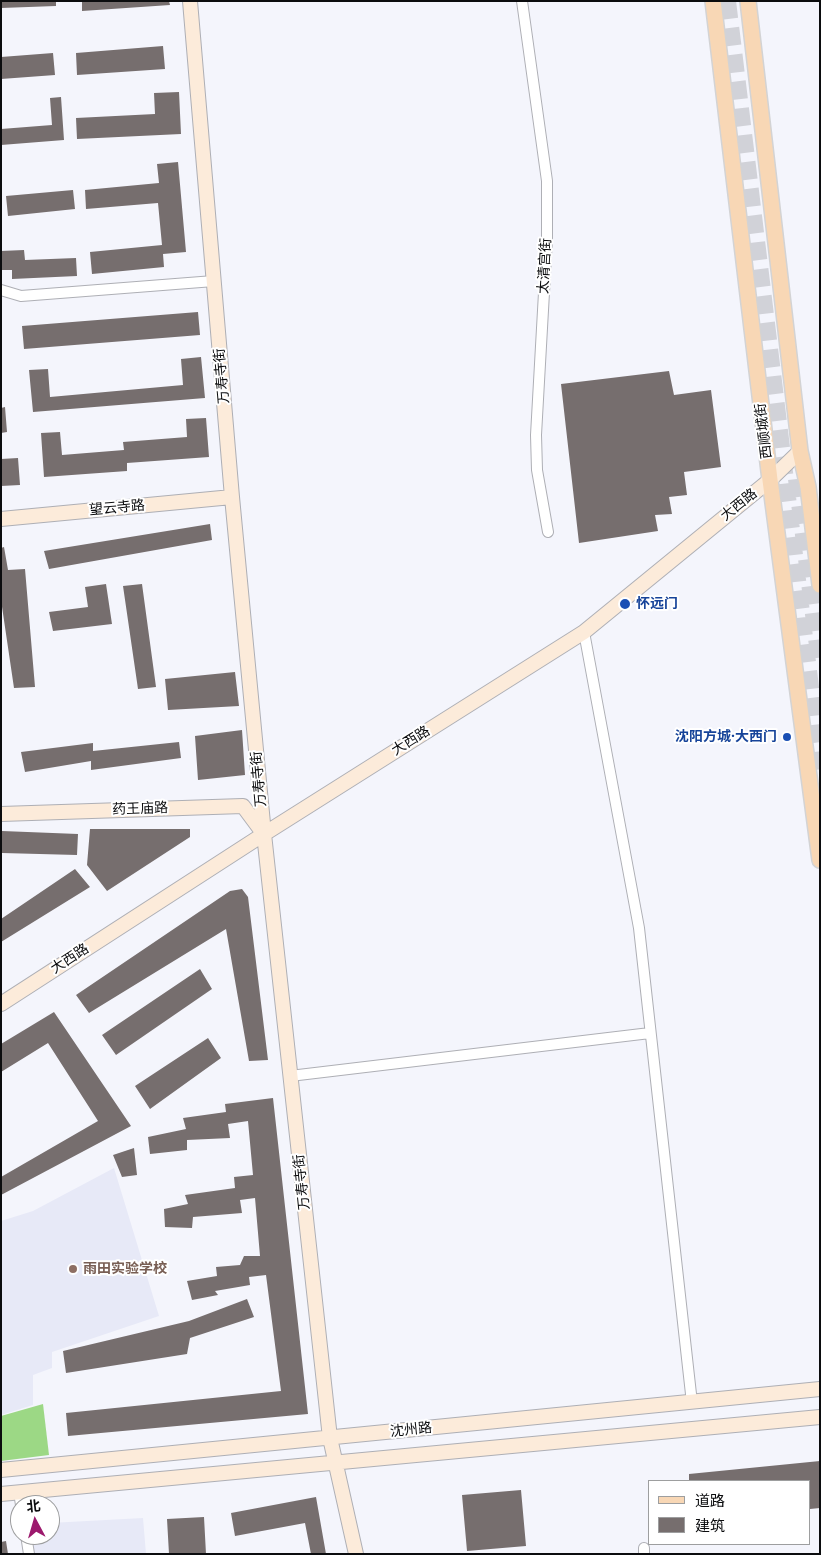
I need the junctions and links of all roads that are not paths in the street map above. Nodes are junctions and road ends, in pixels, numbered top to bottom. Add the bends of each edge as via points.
1 (190, 1) edge
2 (522, 1) edge
3 (713, 1) edge
4 (748, 1) edge
5 (214, 281) junction
6 (1, 290) edge
7 (800, 451) junction
8 (770, 480) junction
9 (814, 486) edge
10 (232, 497) junction
11 (1, 519) edge
12 (548, 532) dead end
13 (820, 585) edge
14 (584, 632) junction
15 (1, 814) edge
16 (264, 834) junction
17 (820, 860) edge
18 (1, 1004) edge
19 (650, 1033) junction
20 (290, 1076) junction
21 (820, 1389) edge
22 (692, 1403) junction
23 (820, 1417) edge
24 (330, 1438) junction
25 (335, 1462) junction
26 (1, 1470) edge
27 (54, 1495) edge
28 (356, 1554) edge

1 - 5 main road, 万寿寺街
2 - 12 street, 太清宫街 via 547,182 536,435
3 - 8 main road, 西顺城街
4 - 7 main road
5 - 6 street via 21,296
5 - 10 main road, 万寿寺街
7 - 8 main road, 大西路
7 - 9 main road
8 - 14 main road, 大西路
8 - 17 main road, 西顺城街
9 - 13 main road
10 - 11 main road, 望云寺路
10 - 16 main road, 万寿寺街
14 - 16 main road, 大西路
14 - 19 street via 639,928
15 - 16 main road, 药王庙路 via 243,806
16 - 18 main road, 大西路
16 - 20 main road, 万寿寺街
19 - 20 street
19 - 22 street
20 - 24 main road, 万寿寺街
21 - 22 main road, 沈州路
22 - 24 main road, 沈州路
23 - 25 main road, 沈州路
24 - 25 main road, 万寿寺街
24 - 26 main road, 沈州路
25 - 27 main road, 沈州路
25 - 28 main road, 万寿寺街

